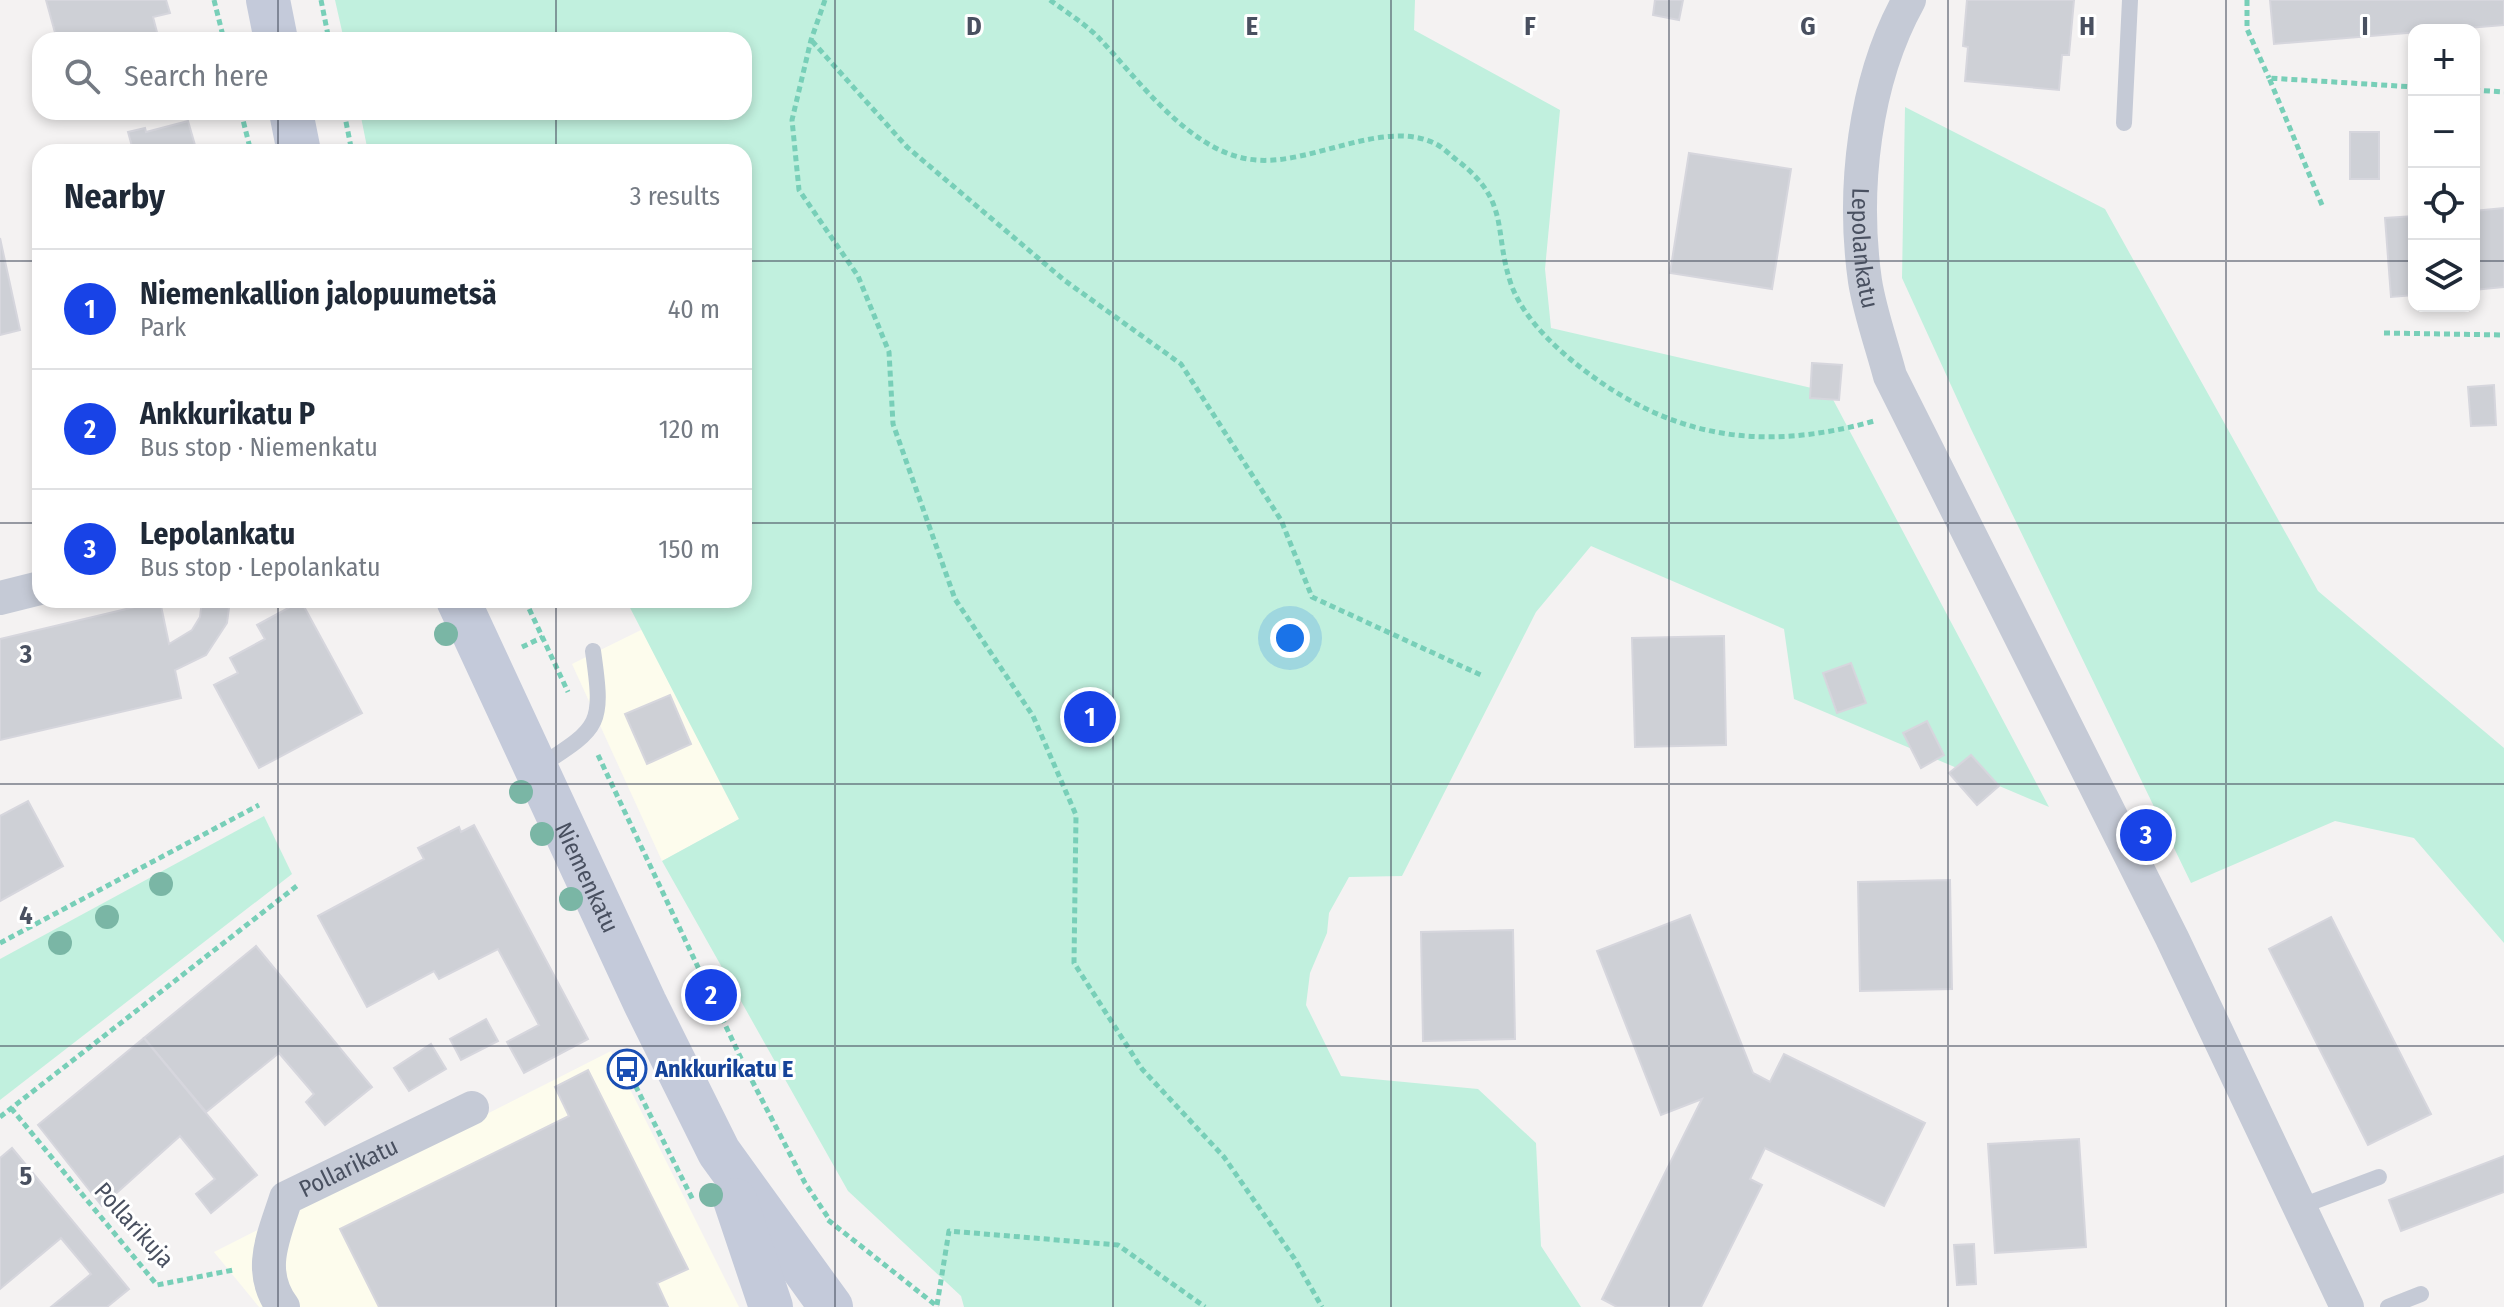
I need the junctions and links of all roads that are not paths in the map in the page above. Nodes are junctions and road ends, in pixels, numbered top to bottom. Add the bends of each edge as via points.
1 (268, 0) edge
2 (1909, 0) edge
3 (2130, 0) edge
4 (274, 32) edge
5 (293, 120) edge
6 (2124, 123) dead end
7 (297, 144) edge
8 (32, 590) edge
9 (0, 598) edge
10 (462, 608) edge
11 (593, 651) dead end
12 (536, 769) junction
13 (472, 1108) dead end
14 (719, 1152) junction
15 (2379, 1177) dead end
16 (2299, 1207) junction
17 (2421, 1294) dead end
18 (273, 1303) edge
19 (771, 1307) edge
20 (831, 1307) edge
21 (2347, 1307) edge
22 (2388, 1307) edge

1 - 4 street
2 - 16 street, Lepolankatu via 1894,27 1872,103 1860,188 1865,282 1890,376 2172,938
3 - 6 lane
5 - 7 street
8 - 9 street
10 - 12 street, Niemenkatu
11 - 12 lane via 600,699 589,735
12 - 14 street, Niemenkatu
13 - 18 street, Pollarikatu via 286,1198 266,1263
14 - 19 street, Niemenkatu
14 - 20 street, Niemenkatu
15 - 16 lane
16 - 21 street, Lepolankatu
17 - 22 lane

